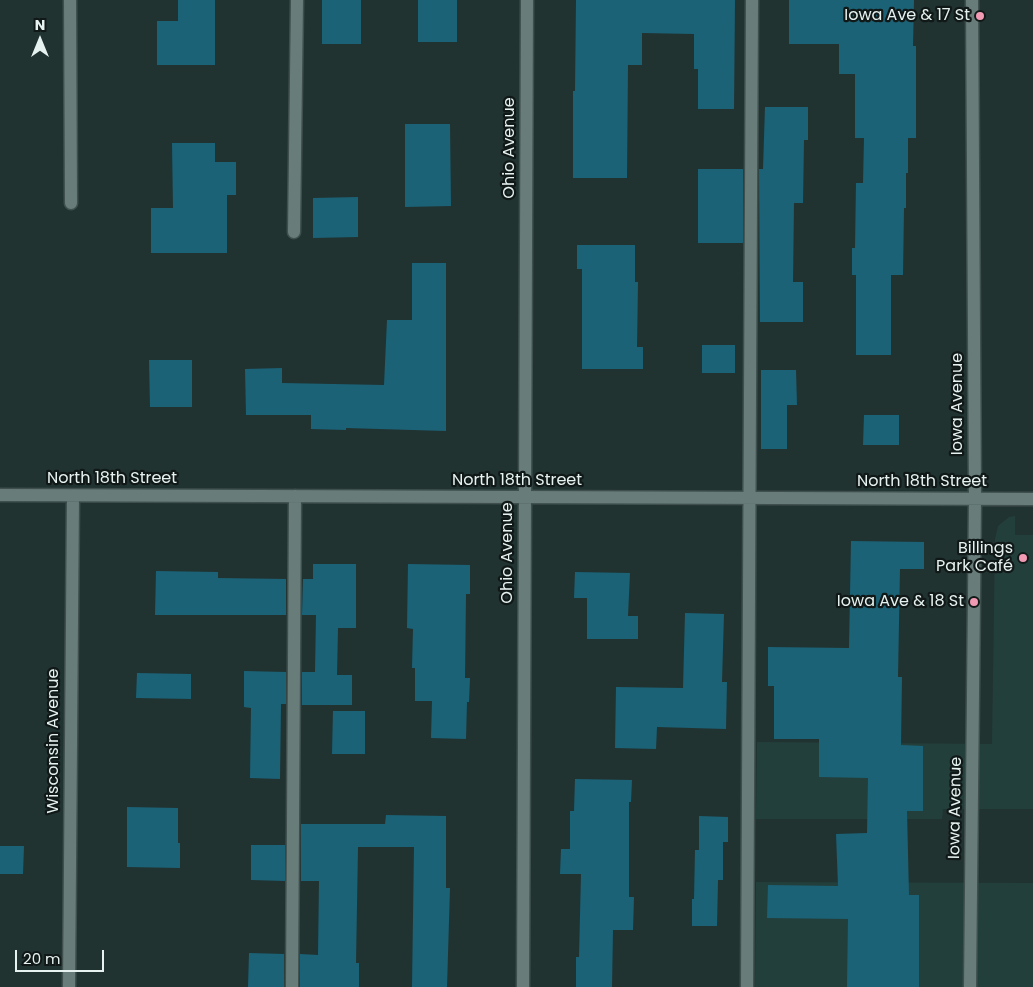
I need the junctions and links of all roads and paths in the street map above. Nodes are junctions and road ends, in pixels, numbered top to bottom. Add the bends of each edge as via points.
1 (70, 0) edge
2 (297, 0) edge
3 (527, 0) edge
4 (752, 0) edge
5 (972, 0) edge
6 (71, 203) dead end
7 (294, 232) dead end
8 (0, 495) edge
9 (73, 496) junction
10 (295, 496) junction
11 (525, 497) junction
12 (748, 498) junction
13 (975, 498) junction
14 (1033, 499) edge
15 (69, 987) edge
16 (292, 987) edge
17 (522, 987) edge
18 (747, 987) edge
19 (970, 987) edge

1 - 6 street
2 - 7 street
3 - 11 street, Ohio Avenue
4 - 12 street
5 - 13 street, Iowa Avenue
8 - 9 street, North 18th Street
9 - 10 street, North 18th Street
9 - 15 street, Wisconsin Avenue
10 - 11 street, North 18th Street
10 - 16 street
11 - 12 street, North 18th Street
11 - 17 street, Ohio Avenue
12 - 13 street, North 18th Street
12 - 18 street
13 - 14 street, North 18th Street
13 - 19 street, Iowa Avenue

